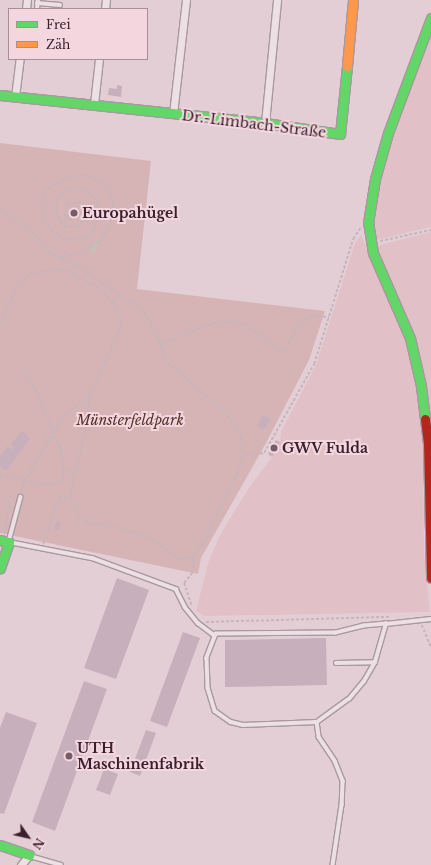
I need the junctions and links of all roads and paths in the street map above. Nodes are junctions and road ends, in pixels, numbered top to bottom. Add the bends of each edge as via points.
1 (186, 0) edge
2 (277, 0) edge
3 (353, 0) edge
4 (38, 1) edge
5 (60, 5) dead end
6 (431, 18) edge
7 (20, 60) edge
8 (99, 60) edge
9 (0, 95) edge
10 (15, 97) junction
11 (94, 104) junction
12 (173, 114) junction
13 (265, 123) junction
14 (0, 209) edge
15 (72, 221) dead end
16 (368, 223) junction
17 (431, 230) edge
18 (370, 243) junction
19 (61, 258) junction
20 (120, 294) junction
21 (113, 302) junction
22 (329, 317) junction
23 (0, 325) edge
24 (160, 344) junction
25 (22, 372) dead end
26 (90, 395) junction
27 (54, 434) junction
28 (244, 455) junction
29 (63, 469) junction
30 (74, 474) junction
31 (0, 475) edge
32 (24, 481) junction
33 (11, 495) dead end
34 (70, 496) junction
35 (21, 497) joint
36 (4, 538) edge
37 (42, 548) junction
38 (193, 557) junction
39 (0, 568) edge
40 (431, 578) edge
41 (188, 611) junction
42 (396, 617) dead end
43 (431, 619) edge
44 (421, 621) junction
45 (198, 623) junction
46 (386, 624) junction
47 (215, 636) junction
48 (431, 647) edge
49 (375, 662) junction
50 (336, 663) dead end
51 (317, 722) junction
52 (0, 845) edge
53 (29, 855) junction
54 (21, 865) edge
55 (27, 865) edge
56 (61, 865) edge
57 (334, 865) edge

1 - 12 street
2 - 13 street
3 - 13 street, Dr.-Limbach-Straße via 340,134
4 - 5 lane
6 - 16 street via 388,133 375,179
7 - 10 street
8 - 11 street
9 - 10 street, Dr.-Limbach-Straße
10 - 11 street, Dr.-Limbach-Straße
11 - 12 street, Dr.-Limbach-Straße
12 - 13 street, Dr.-Limbach-Straße
14 - 19 path via 32,232 48,252
15 - 19 path via 65,217 68,204 81,203 87,209 87,217 77,227 64,226 56,212 57,202 63,194 69,190 83,190 97,200 99,216 92,232 85,239 65,240 54,233 45,222 42,198 47,190 54,184 78,176 88,176 105,185 113,206 111,222 104,235 99,242 79,254 68,255 66,252
16 - 18 street
16 - 22 path via 358,229 353,239
17 - 18 path
18 - 40 street via 408,330 421,386 428,443
19 - 20 path via 78,266
20 - 21 path
20 - 24 path via 148,315
21 - 23 path via 97,287 63,270 32,273 19,283
21 - 26 path via 121,319 120,328
22 - 24 path via 313,316 305,320 290,339 284,353 256,332 230,322 213,323
22 - 28 path via 314,364 264,453
24 - 28 path via 173,369 221,408 238,428
25 - 27 path via 33,385
26 - 27 path via 66,414
26 - 30 path via 85,432
27 - 29 path via 60,448
27 - 32 path
28 - 38 path via 203,545
29 - 30 path
29 - 32 path via 62,480 53,484
30 - 34 path
31 - 32 path
32 - 35 path
33 - 36 path
34 - 37 path via 59,498
34 - 38 path via 79,517 87,523 115,527 143,536 179,560
35 - 36 lane
36 - 37 lane
36 - 39 street
37 - 41 lane via 92,558 176,589
38 - 41 path via 192,573 184,583 190,598
41 - 45 lane
42 - 45 path
43 - 44 lane
44 - 46 lane
44 - 48 path
45 - 47 lane
46 - 47 lane via 336,633
46 - 49 lane
47 - 51 lane via 207,658 208,688 215,711 231,722 243,725
49 - 50 lane
49 - 51 lane via 349,699
51 - 57 lane via 319,737 335,761 343,781
52 - 53 street
53 - 54 street
53 - 55 street
53 - 56 lane

